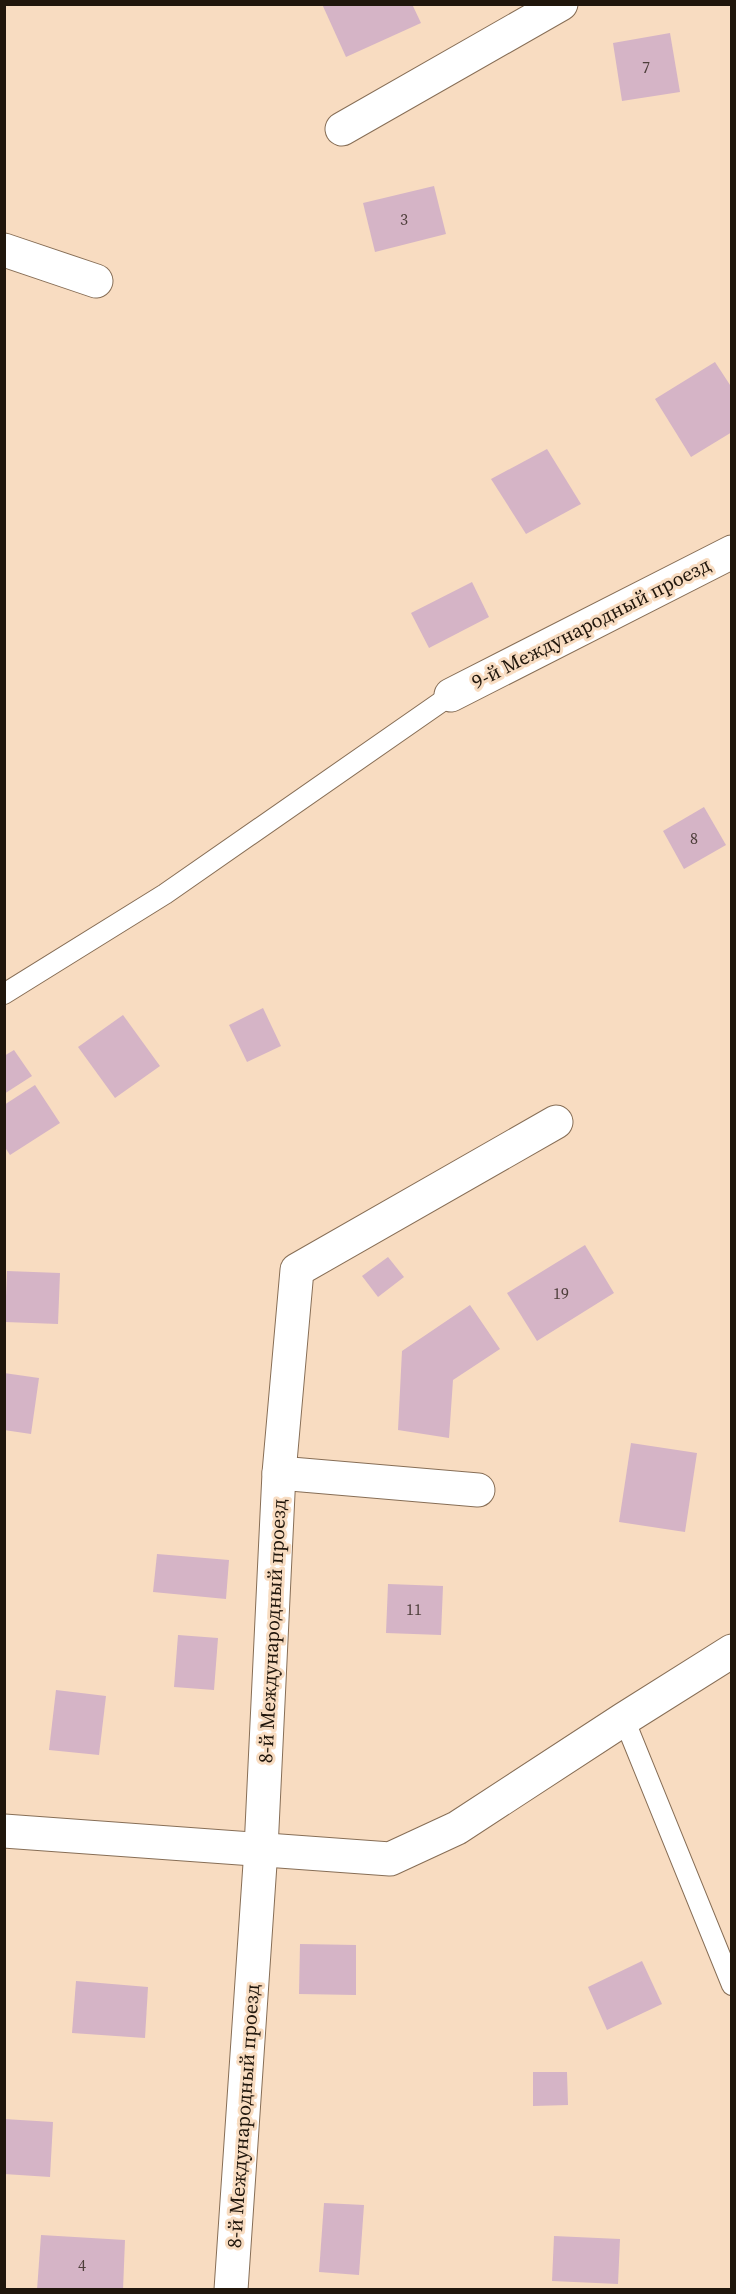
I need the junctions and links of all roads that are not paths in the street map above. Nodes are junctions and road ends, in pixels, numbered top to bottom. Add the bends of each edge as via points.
1 (561, 4) edge
2 (342, 129) dead end
3 (4, 250) edge
4 (96, 281) dead end
5 (732, 552) edge
6 (451, 695) joint
7 (4, 994) edge
8 (555, 1122) dead end
9 (279, 1473) junction
10 (477, 1490) dead end
11 (732, 1652) edge
12 (624, 1719) junction
13 (4, 1830) edge
14 (261, 1849) junction
15 (732, 1985) edge
16 (231, 2289) edge

1 - 2 street
3 - 4 street
5 - 6 street, 9-й Международный проезд
6 - 7 lane via 165,894
8 - 9 street, 8-й Международный проезд via 297,1270
9 - 10 street
9 - 14 street, 8-й Международный проезд
11 - 12 street
12 - 14 street via 457,1828 390,1859
12 - 15 lane
13 - 14 street
14 - 16 street, 8-й Международный проезд

